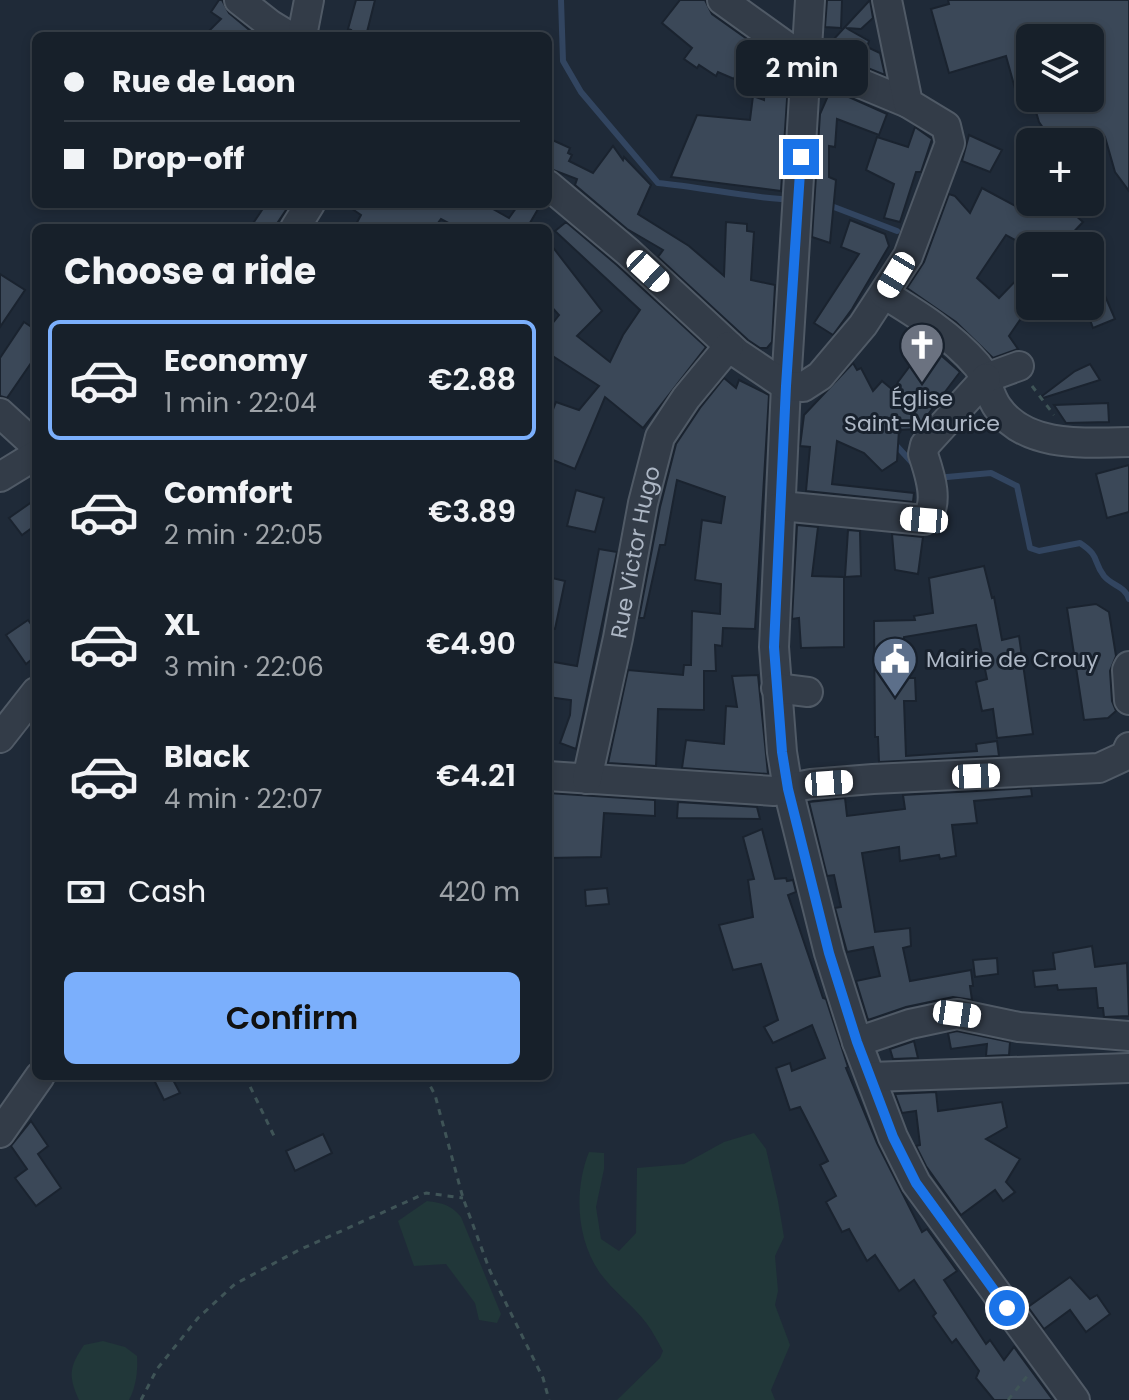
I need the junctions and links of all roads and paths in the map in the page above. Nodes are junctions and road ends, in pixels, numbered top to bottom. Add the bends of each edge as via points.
1 (239, 0) edge
2 (309, 0) edge
3 (722, 0) edge
4 (810, 0) edge
5 (887, 0) edge
6 (282, 32) edge
7 (303, 32) edge
8 (807, 61) junction
9 (908, 103) junction
10 (552, 188) edge
11 (884, 294) junction
12 (729, 346) junction
13 (1019, 366) joint
14 (986, 378) junction
15 (786, 386) junction
16 (0, 413) edge
17 (1057, 419) dead end
18 (32, 442) edge
19 (1129, 442) edge
20 (32, 457) edge
21 (0, 477) edge
22 (781, 506) junction
23 (1129, 666) edge
24 (776, 688) junction
25 (808, 692) dead end
26 (32, 697) edge
27 (1129, 700) edge
28 (0, 738) edge
29 (1129, 747) edge
30 (552, 776) edge
31 (587, 779) junction
32 (788, 789) junction
33 (1129, 1036) edge
34 (857, 1042) junction
35 (1129, 1068) edge
36 (871, 1077) junction
37 (37, 1080) edge
38 (247, 1080) edge
39 (427, 1080) edge
40 (0, 1133) edge
41 (275, 1138) dead end
42 (463, 1198) junction
43 (1044, 1357) junction
44 (141, 1400) edge
45 (549, 1400) edge
46 (1008, 1400) edge
47 (1075, 1400) edge

1 - 6 street
2 - 7 street
3 - 8 street
4 - 8 street
5 - 9 street
8 - 9 street
8 - 15 street
9 - 11 street via 946,126 950,143 908,256
10 - 12 street
11 - 14 street via 931,322
11 - 15 street via 820,376 803,387
12 - 15 street
12 - 31 street, Rue Victor Hugo via 660,437
13 - 14 street
13 - 17 path
14 - 19 street via 1001,412 1027,433 1057,440
14 - 22 street via 925,445 932,509 924,520
15 - 22 street
16 - 18 street
20 - 21 street
22 - 24 street
23 - 27 street
24 - 25 street
24 - 32 street
26 - 28 street
29 - 32 street via 1125,756 1099,768 873,779
30 - 31 street
31 - 32 street
32 - 34 street
33 - 34 street via 1019,1027 957,1014
34 - 36 street
35 - 36 street
36 - 43 street via 916,1183
37 - 40 street
38 - 41 path
39 - 42 path
42 - 44 path via 426,1193 235,1284 198,1318 157,1369
42 - 45 path
43 - 46 path
43 - 47 street

